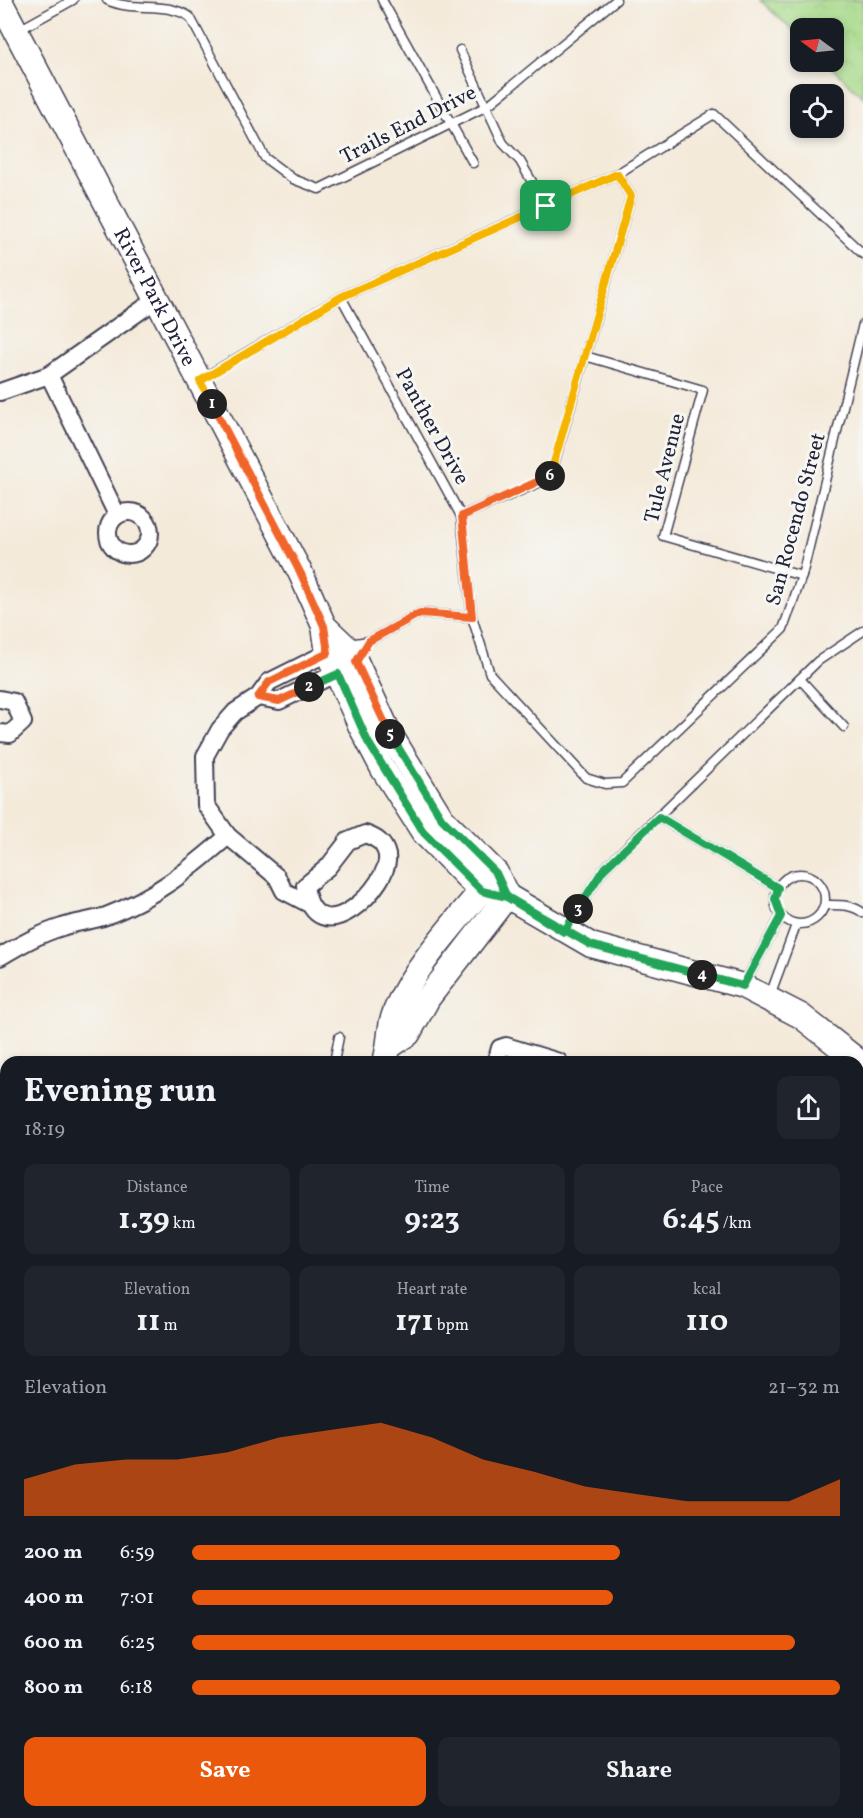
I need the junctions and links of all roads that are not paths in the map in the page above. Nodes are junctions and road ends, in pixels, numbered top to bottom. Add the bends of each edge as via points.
1 (73, 0) edge
2 (107, 0) edge
3 (382, 0) edge
4 (616, 0) edge
5 (0, 1) edge
6 (16, 31) junction
7 (460, 50) dead end
8 (487, 106) junction
9 (452, 125) junction
10 (473, 163) dead end
11 (617, 174) junction
12 (546, 206) junction
13 (863, 254) edge
14 (341, 297) junction
15 (158, 299) junction
16 (863, 324) edge
17 (585, 356) junction
18 (49, 375) junction
19 (200, 381) junction
20 (0, 392) edge
21 (117, 516) dead end
22 (462, 516) junction
23 (802, 576) junction
24 (472, 617) junction
25 (863, 631) edge
26 (369, 641) junction
27 (341, 659) junction
28 (286, 674) junction
29 (800, 679) junction
30 (296, 693) junction
31 (258, 697) junction
32 (0, 699) edge
33 (844, 727) dead end
34 (0, 733) edge
35 (605, 784) joint
36 (659, 817) junction
37 (228, 836) junction
38 (277, 877) junction
39 (489, 882) junction
40 (305, 886) junction
41 (778, 888) junction
42 (507, 897) junction
43 (307, 903) junction
44 (825, 905) junction
45 (863, 913) edge
46 (781, 916) junction
47 (796, 925) junction
48 (564, 932) junction
49 (0, 957) edge
50 (743, 986) junction
51 (769, 998) junction
52 (339, 1037) dead end
53 (387, 1054) edge
54 (335, 1056) edge
55 (498, 1056) edge
56 (539, 1056) edge
57 (852, 1056) edge

1 - 6 lane
2 - 9 lane, Trails End Drive via 124,7 178,9 190,17 265,158 293,179 319,189
3 - 9 lane
4 - 8 lane, Trails End Drive
5 - 6 street, River Park Drive
6 - 15 street, River Park Drive
7 - 8 lane
8 - 9 lane, Trails End Drive
8 - 12 lane via 503,143 520,161
9 - 10 lane
11 - 12 lane
11 - 13 lane via 714,114
11 - 17 lane via 631,196
12 - 14 lane
14 - 19 lane
14 - 22 lane, Panther Drive
15 - 18 street
15 - 19 street, River Park Drive
16 - 23 lane, San Rocendo Street
17 - 22 lane via 550,478
17 - 23 lane, Tule Avenue via 703,390 663,536
18 - 20 street
18 - 21 street
19 - 27 street, River Park Drive
22 - 24 lane, Panther Drive
23 - 35 lane, San Rocendo Street via 783,629 622,783
24 - 26 lane via 420,613
24 - 35 lane, Panther Drive via 490,674 586,778
25 - 29 lane
26 - 27 lane
26 - 27 lane
27 - 28 street
27 - 30 street
27 - 39 street, River Park Drive via 442,819
28 - 30 lane
28 - 31 street via 269,682
29 - 33 lane
29 - 36 lane
30 - 31 street via 279,701
31 - 37 street via 235,712 205,756 206,805
32 - 34 street via 14,702 23,722 10,734
36 - 41 lane
36 - 48 lane via 603,870
37 - 38 street
37 - 49 street via 182,877 138,902 104,917 27,940
38 - 40 street via 289,876
38 - 43 street via 284,891
39 - 42 street, River Park Drive
39 - 53 street via 409,987 392,1022
40 - 43 street
40 - 43 street via 328,867 348,841 365,834 383,846 385,868 349,912 334,919 320,915
41 - 44 lane via 789,876 807,875 822,886
41 - 46 lane via 775,899
42 - 48 street
42 - 53 street via 429,998 408,1034
44 - 45 lane via 850,906
44 - 47 lane via 811,922
46 - 47 lane
46 - 50 lane
47 - 51 lane
48 - 50 street via 591,945
50 - 51 street
51 - 57 street via 801,1016
52 - 54 lane
55 - 56 street via 500,1048 506,1046

